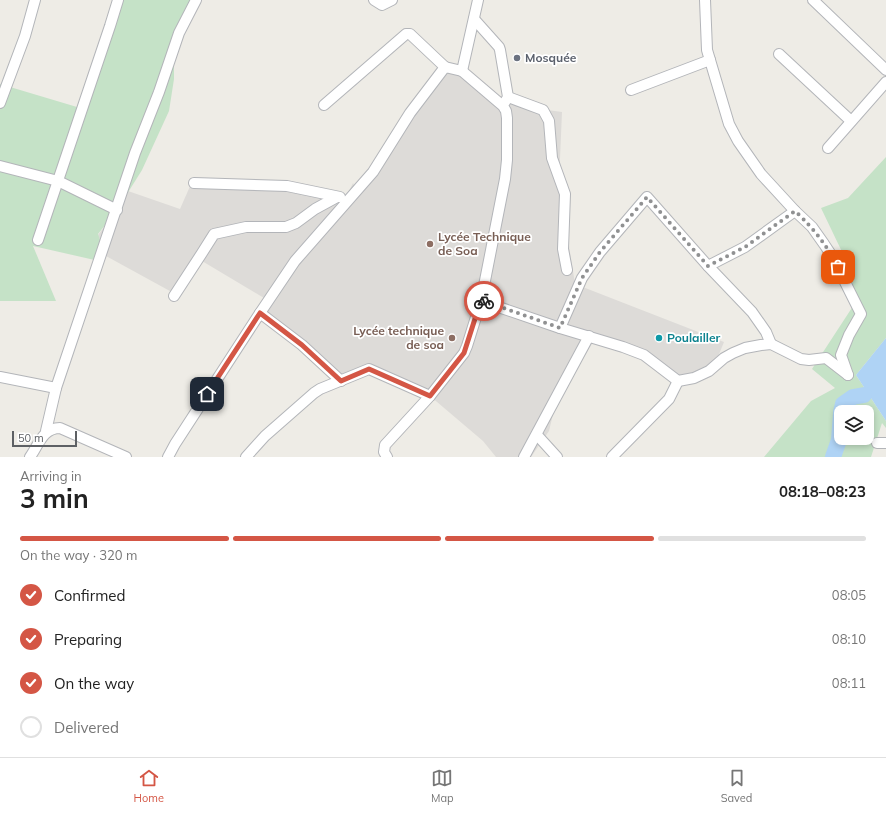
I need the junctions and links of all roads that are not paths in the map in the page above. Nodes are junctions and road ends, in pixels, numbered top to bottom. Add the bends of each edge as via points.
1 (36, 0) edge
2 (118, 0) edge
3 (196, 0) edge
4 (374, 0) edge
5 (392, 0) edge
6 (478, 0) edge
7 (706, 0) edge
8 (813, 0) edge
9 (474, 19) junction
10 (779, 54) dead end
11 (710, 60) junction
12 (445, 67) junction
13 (886, 70) edge
14 (462, 71) junction
15 (886, 82) edge
16 (631, 90) dead end
17 (508, 97) junction
18 (0, 103) edge
19 (324, 105) dead end
20 (503, 106) junction
21 (851, 122) junction
22 (828, 148) dead end
23 (0, 166) edge
24 (58, 181) junction
25 (194, 183) dead end
26 (337, 197) junction
27 (349, 199) junction
28 (117, 210) junction
29 (795, 211) junction
30 (38, 240) dead end
31 (708, 266) junction
32 (567, 270) dead end
33 (174, 296) dead end
34 (481, 300) junction
35 (260, 313) junction
36 (560, 328) junction
37 (589, 336) junction
38 (771, 344) junction
39 (0, 377) edge
40 (341, 381) junction
41 (678, 381) junction
42 (56, 388) junction
43 (430, 396) junction
44 (46, 431) junction
45 (537, 435) junction
46 (30, 457) edge
47 (126, 457) edge
48 (168, 457) edge
49 (246, 457) edge
50 (387, 457) edge
51 (524, 457) edge
52 (557, 457) edge
53 (612, 457) edge

1 - 18 street via 26,36
2 - 24 street
3 - 28 street via 178,33 159,92 134,153
4 - 5 street via 382,5
6 - 9 street
7 - 11 street via 707,50
8 - 13 street
9 - 14 street
9 - 17 street via 499,47
10 - 21 street
11 - 16 street
11 - 29 street via 729,124 738,141 761,174
12 - 14 street
12 - 19 street via 410,34 406,34
12 - 27 street via 410,113 373,172
14 - 20 street
15 - 21 street
17 - 20 street
17 - 32 street via 543,110 549,121 552,158 565,194 564,249
20 - 34 street via 507,118 505,179
21 - 22 street
23 - 24 street
24 - 28 street
24 - 30 street
25 - 26 street via 288,186
26 - 27 street
26 - 33 street via 286,227 246,228 214,234
27 - 35 street via 295,261
28 - 42 street
29 - 31 street via 745,247
29 - 38 street via 812,227 832,256 861,314 841,355 848,375 826,358 801,359
31 - 36 street via 647,197 600,252 582,278
31 - 38 street via 752,312
34 - 36 street
34 - 43 street via 464,353
35 - 40 street via 302,345
35 - 48 street
36 - 37 street
37 - 41 street via 644,355
37 - 45 street
38 - 41 street via 745,348 724,358 709,371 694,378
39 - 42 street
40 - 43 street via 369,369
40 - 49 street via 314,393 265,436
41 - 53 street via 669,399
42 - 44 street
43 - 50 street via 385,445 384,452
44 - 46 street
44 - 47 street via 60,428
45 - 51 street
45 - 52 street

